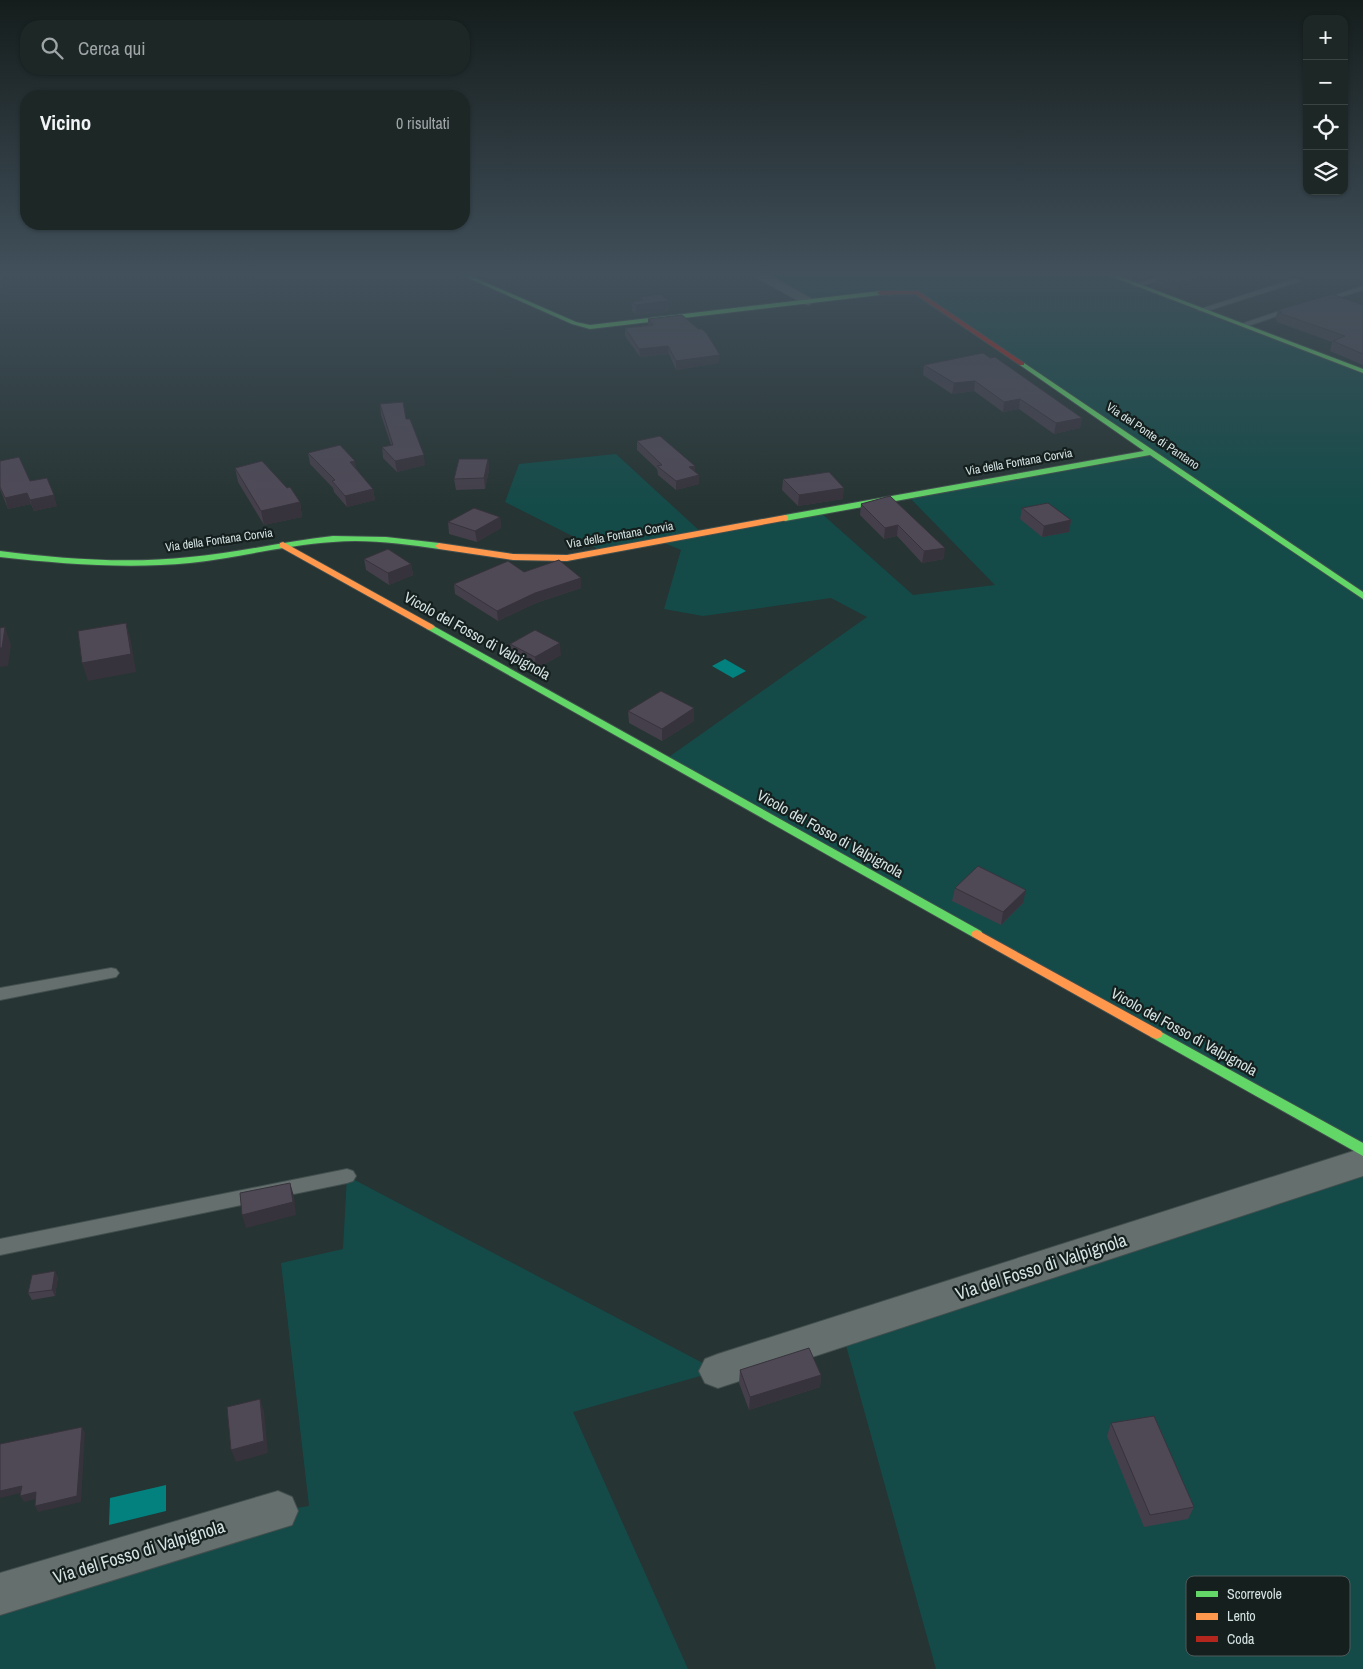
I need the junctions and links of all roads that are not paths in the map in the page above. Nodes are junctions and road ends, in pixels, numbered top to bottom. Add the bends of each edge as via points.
1 (1004, 352) edge
2 (1313, 352) edge
3 (1363, 371) edge
4 (1151, 452) junction
5 (283, 545) junction
6 (0, 554) edge
7 (1363, 596) edge
8 (111, 973) dead end
9 (0, 994) edge
10 (1363, 1150) edge
11 (1363, 1162) edge
12 (347, 1176) dead end
13 (0, 1247) edge
14 (718, 1371) dead end
15 (278, 1511) dead end
16 (0, 1594) edge

1 - 4 street, Via del Ponte di Pantano
2 - 3 street
4 - 5 street, Via della Fontana Corvia via 579,557 530,558 369,538
4 - 7 street, Via del Ponte di Pantano
5 - 6 street, Via della Fontana Corvia via 157,563 89,562
5 - 10 street, Vicolo del Fosso di Valpignola
8 - 9 lane
11 - 14 street, Via del Fosso di Valpignola
12 - 13 lane
15 - 16 street, Via del Fosso di Valpignola

